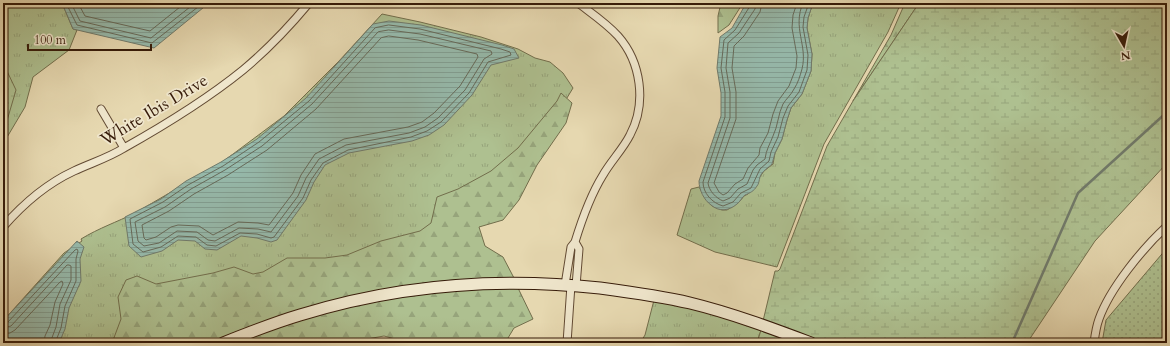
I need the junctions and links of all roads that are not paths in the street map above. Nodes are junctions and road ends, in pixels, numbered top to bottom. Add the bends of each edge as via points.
1 (309, 3) edge
2 (578, 3) edge
3 (101, 109) dead end
4 (124, 148) junction
5 (1167, 226) edge
6 (3, 227) edge
7 (575, 242) junction
8 (570, 285) junction
9 (223, 343) edge
10 (566, 343) edge
11 (811, 343) edge
12 (1094, 343) edge

1 - 4 street, White Ibis Drive via 273,43 228,82
2 - 7 street via 608,26 623,42 636,69 640,98 631,134 602,176
3 - 4 street
4 - 6 street, White Ibis Drive via 54,181 28,201
5 - 12 street via 1137,259 1108,299 1099,319
7 - 8 street via 571,247
7 - 8 street via 579,248
8 - 9 street via 453,285 397,292 300,315
8 - 10 street
8 - 11 street via 638,293 689,303

